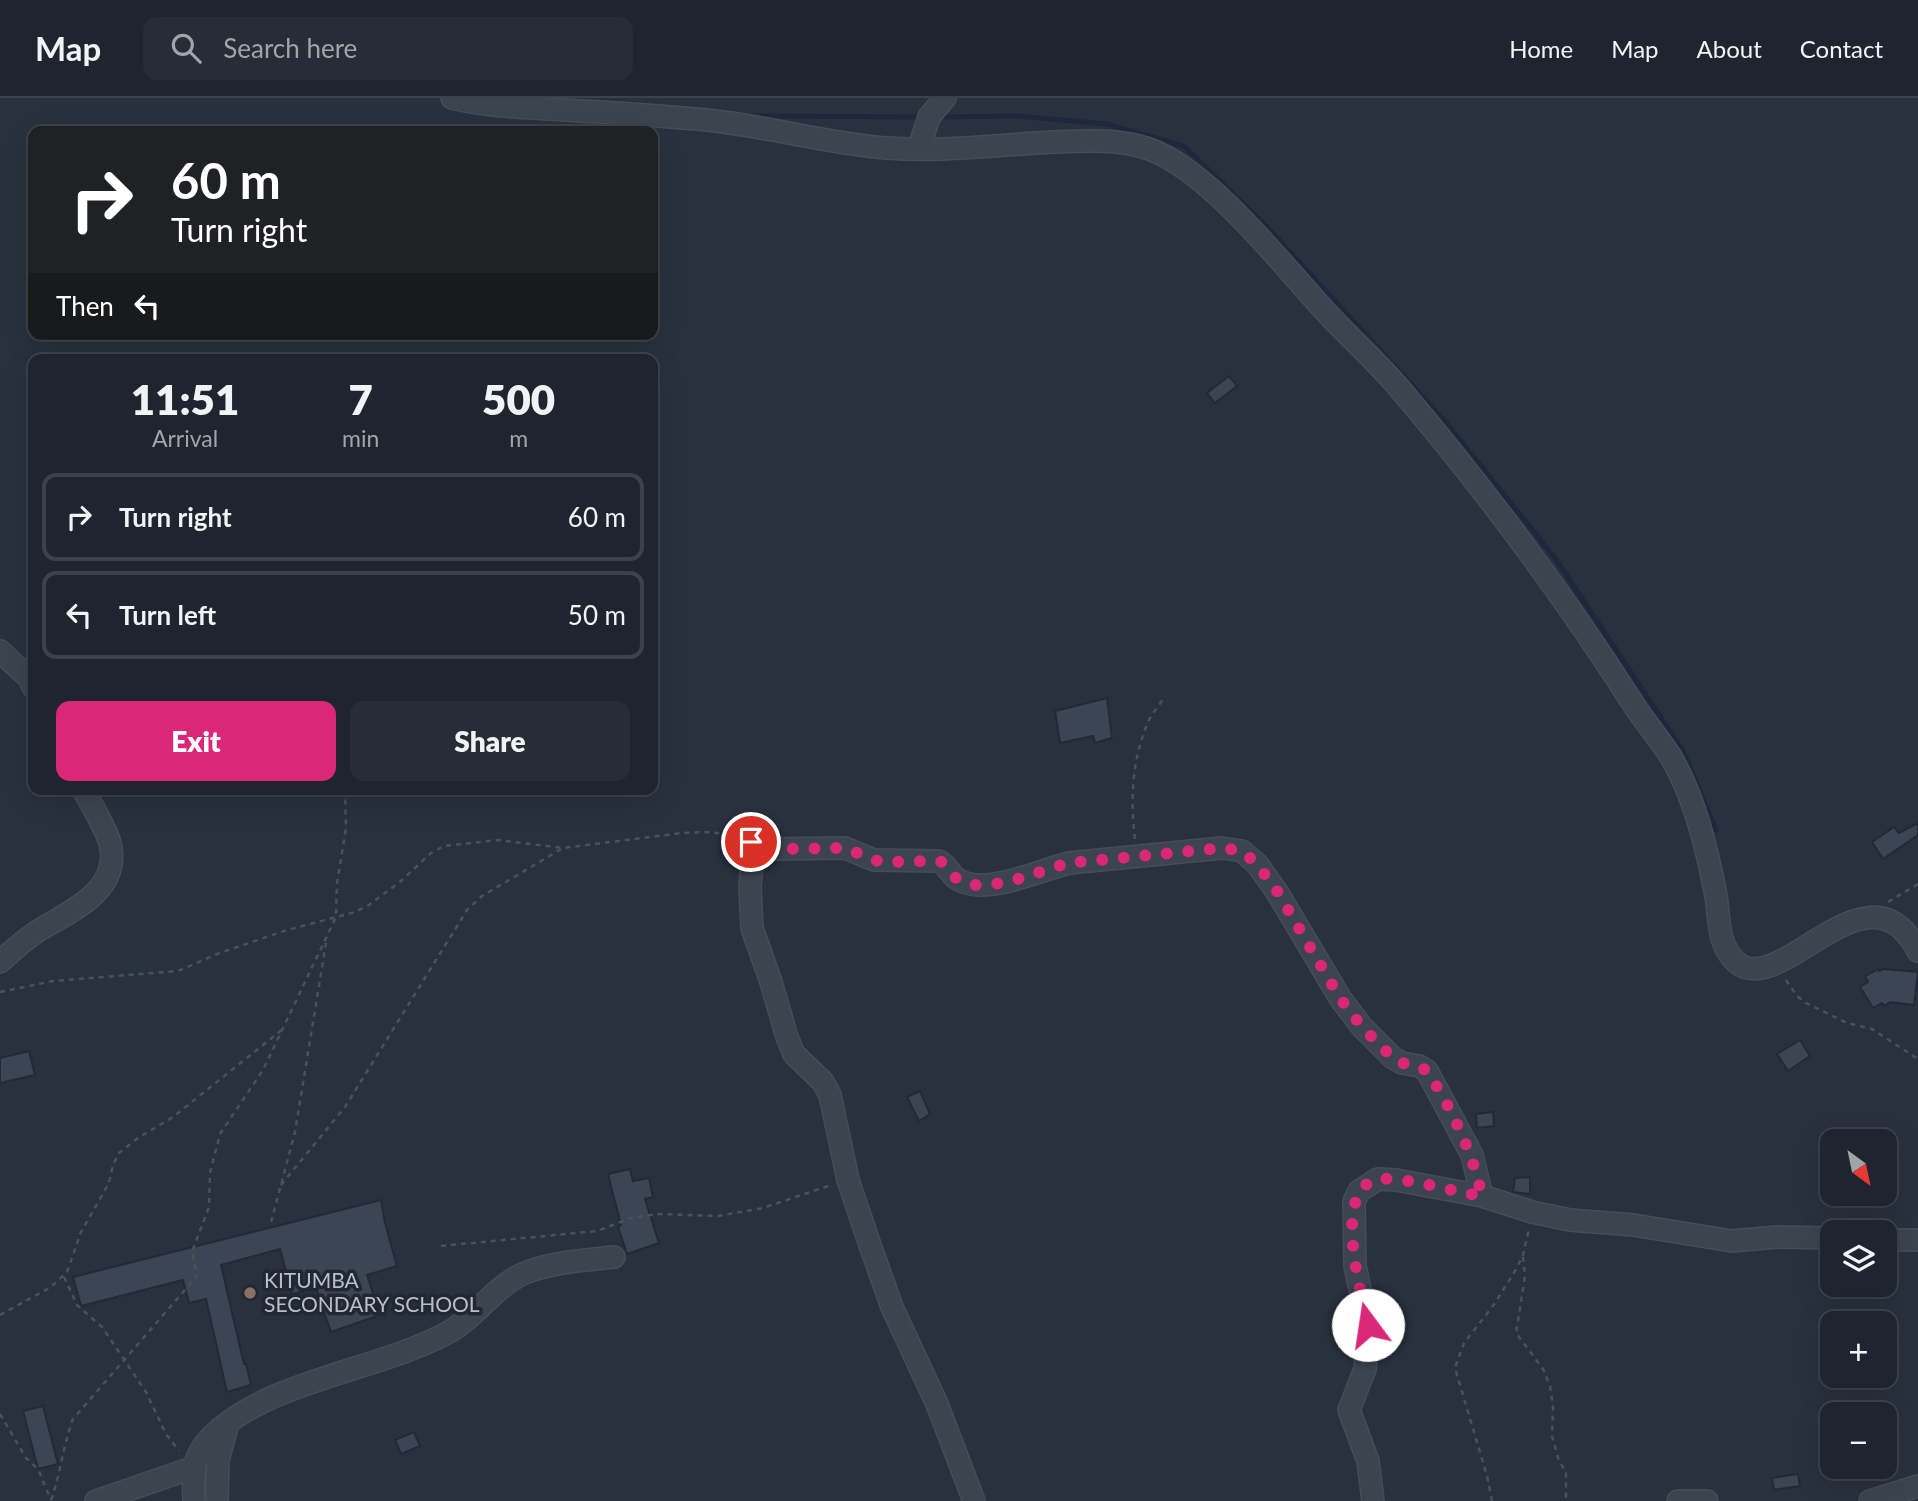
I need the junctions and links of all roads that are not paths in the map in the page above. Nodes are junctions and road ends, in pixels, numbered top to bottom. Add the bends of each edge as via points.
1 (452, 98) edge
2 (945, 98) edge
3 (919, 148) junction
4 (0, 651) edge
5 (28, 677) edge
6 (86, 795) edge
7 (1916, 942) edge
8 (0, 962) edge
9 (1482, 1196) junction
10 (1820, 1238) edge
11 (1897, 1240) edge
12 (1918, 1240) edge
13 (614, 1257) dead end
14 (228, 1423) junction
15 (192, 1468) junction
16 (1918, 1488) edge
17 (96, 1501) edge
18 (194, 1501) edge
19 (217, 1501) edge
20 (974, 1501) edge
21 (1373, 1501) edge
22 (1678, 1501) edge
23 (1707, 1501) edge
24 (1870, 1501) edge
25 (1907, 1501) edge

1 - 3 street via 723,122 886,148
2 - 3 street via 929,117
3 - 7 street via 1105,141 1143,146 1181,166 1236,212 1397,385 1558,594 1684,783 1711,873 1723,942 1733,960 1747,969 1760,969 1862,918 1880,918
4 - 5 street
6 - 8 street via 111,848 101,887 90,900 30,936
9 - 10 street via 1570,1220 1731,1241
9 - 20 street via 1472,1156 1427,1071 1393,1058 1362,1027 1277,891 1242,851 1222,848 1069,863 988,884 958,880 940,861 874,860 845,848 769,849 756,854 750,887 751,928 790,1046 830,1095 848,1180 892,1307 937,1404
9 - 21 street via 1378,1179 1359,1191 1354,1202 1355,1266 1368,1325 1365,1369 1349,1410 1368,1461
11 - 12 street
13 - 14 street via 554,1265 513,1278 450,1331 266,1400
14 - 15 street via 209,1438
14 - 19 street via 218,1460
15 - 17 street
15 - 18 street
16 - 24 street
16 - 25 street
22 - 23 street

